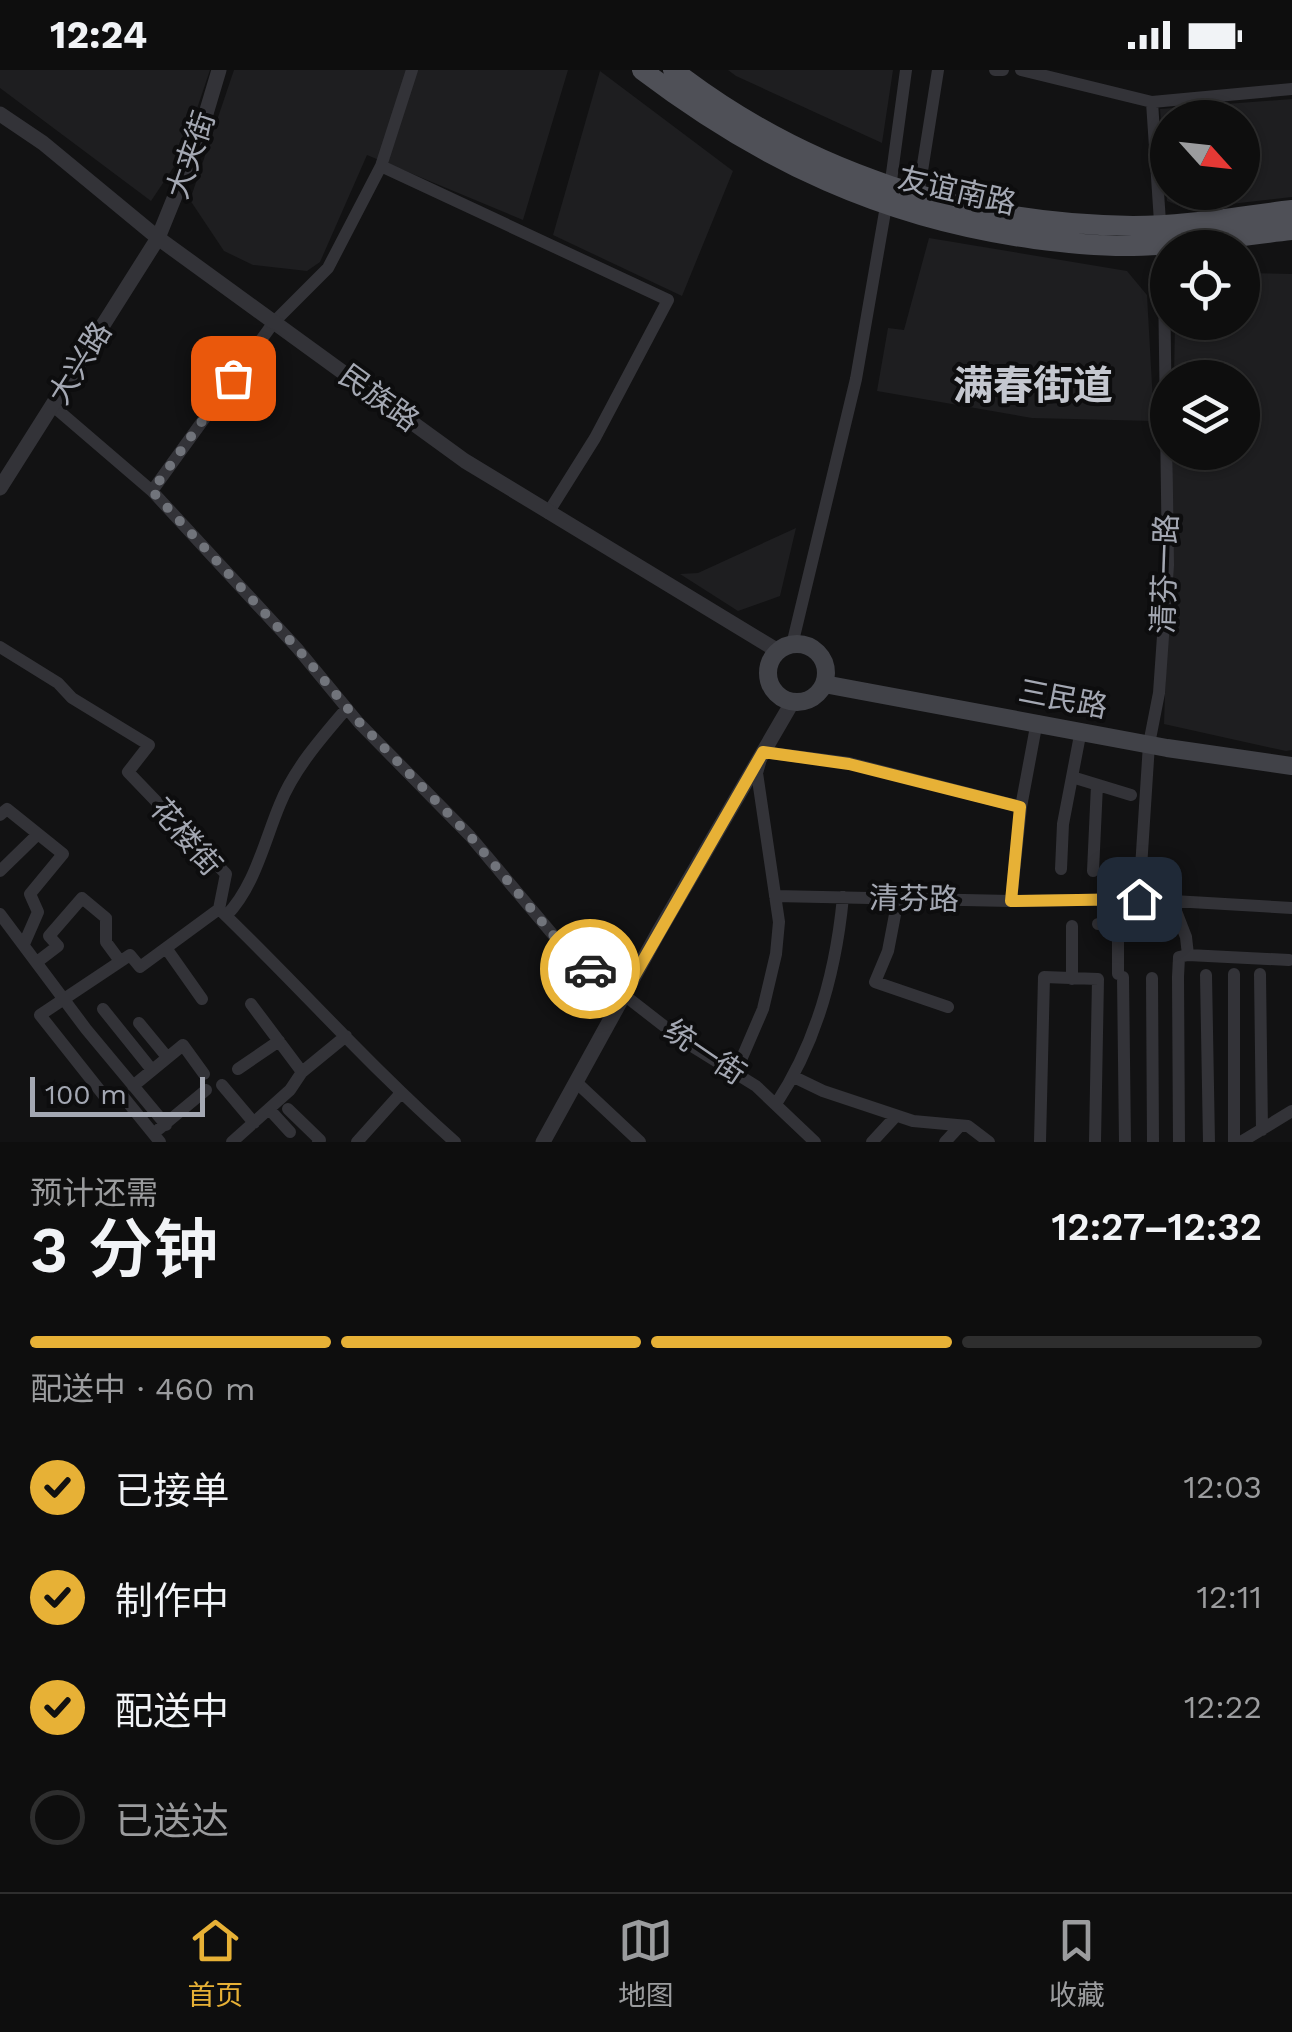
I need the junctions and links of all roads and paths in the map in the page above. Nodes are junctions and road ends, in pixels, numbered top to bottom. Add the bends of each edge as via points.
1 (220, 70) edge
2 (412, 70) edge
3 (642, 70) edge
4 (673, 70) edge
5 (906, 70) edge
6 (938, 70) edge
7 (995, 70) edge
8 (1003, 70) edge
9 (1021, 70) edge
10 (1292, 90) edge
11 (1175, 100) edge
12 (1150, 102) edge
13 (0, 114) edge
14 (381, 166) junction
15 (918, 196) junction
16 (888, 197) junction
17 (1292, 210) edge
18 (1184, 230) edge
19 (1292, 230) edge
20 (1260, 231) edge
21 (1150, 233) edge
22 (1150, 237) edge
23 (158, 238) junction
24 (274, 322) junction
25 (1164, 340) edge
26 (52, 406) junction
27 (0, 488) edge
28 (152, 491) junction
29 (548, 513) junction
30 (0, 647) edge
31 (785, 648) junction
32 (824, 684) junction
33 (793, 701) junction
34 (346, 708) junction
35 (1037, 722) junction
36 (1082, 730) junction
37 (1148, 744) junction
38 (763, 752) junction
39 (1292, 766) edge
40 (1072, 777) junction
41 (1097, 784) junction
42 (1132, 795) dead end
43 (1020, 807) junction
44 (2, 810) edge
45 (38, 834) junction
46 (1061, 869) dead end
47 (0, 871) edge
48 (1093, 871) dead end
49 (775, 896) junction
50 (843, 897) junction
51 (898, 898) junction
52 (1139, 899) junction
53 (1011, 901) junction
54 (1172, 901) junction
55 (1292, 908) edge
56 (222, 913) junction
57 (0, 914) edge
58 (1098, 924) dead end
59 (1072, 926) dead end
60 (24, 944) junction
61 (166, 948) junction
62 (1188, 955) junction
63 (1289, 960) dead end
64 (37, 962) junction
65 (120, 962) junction
66 (1234, 974) dead end
67 (1260, 974) dead end
68 (1206, 975) dead end
69 (1072, 978) junction
70 (1152, 978) dead end
71 (624, 994) junction
72 (63, 998) junction
73 (202, 1000) dead end
74 (251, 1004) dead end
75 (948, 1007) dead end
76 (103, 1009) dead end
77 (139, 1023) dead end
78 (346, 1036) junction
79 (279, 1041) junction
80 (167, 1057) junction
81 (238, 1069) dead end
82 (152, 1070) junction
83 (302, 1072) junction
84 (204, 1074) dead end
85 (735, 1074) junction
86 (794, 1077) junction
87 (576, 1082) junction
88 (222, 1085) dead end
89 (133, 1086) junction
90 (206, 1090) dead end
91 (401, 1093) junction
92 (776, 1104) junction
93 (270, 1109) junction
94 (288, 1109) dead end
95 (1292, 1112) edge
96 (896, 1116) junction
97 (300, 1119) junction
98 (254, 1123) junction
99 (166, 1125) junction
100 (959, 1127) junction
101 (1262, 1130) junction
102 (156, 1138) edge
103 (321, 1141) edge
104 (361, 1141) edge
105 (232, 1142) edge
106 (455, 1142) edge
107 (543, 1142) edge
108 (640, 1142) edge
109 (814, 1142) edge
110 (872, 1142) edge
111 (945, 1142) edge
112 (989, 1142) edge
113 (1040, 1142) edge
114 (1095, 1142) edge
115 (1125, 1142) edge
116 (1153, 1142) edge
117 (1179, 1142) edge
118 (1209, 1142) edge
119 (1238, 1142) edge

1 - 23 street, 大夹街
2 - 14 street
3 - 16 main road, 友谊南路 via 740,139 797,168
4 - 16 main road, 友谊南路 via 755,128
5 - 16 street
6 - 15 street
7 - 8 street
9 - 12 street
10 - 11 street
13 - 23 street, 民族路
14 - 24 street via 328,268
14 - 29 street via 668,300
15 - 16 main road, 友谊南路
15 - 21 main road, 友谊南路 via 1015,217
16 - 22 main road, 友谊南路 via 946,223 1008,235 1115,246
16 - 31 street via 856,379
17 - 18 main road, 友谊南路
19 - 20 main road, 友谊南路
23 - 24 street, 民族路
23 - 26 street, 大兴路
24 - 28 street
24 - 29 street, 民族路
25 - 37 street, 清芬一路 via 1168,565 1159,694
26 - 27 street, 大兴路
26 - 28 street, 统一街
28 - 34 street, 统一街
29 - 31 street, 民族路
30 - 56 street, 花楼街 via 148,745 128,772 226,874
31 - 32 main road via 803,644 819,654
31 - 33 main road via 768,671 777,694
32 - 33 main road via 813,698
32 - 35 main road, 三民路
33 - 38 street
34 - 56 street via 280,804 238,904
34 - 71 street, 统一街 via 470,836 565,949
35 - 36 main road, 三民路
35 - 43 street
36 - 37 main road, 三民路
36 - 40 street
37 - 39 main road, 三民路
37 - 52 street, 清芬一路
38 - 43 street via 849,764
38 - 49 street via 757,773
38 - 71 street
40 - 41 street
40 - 46 street
41 - 42 street
41 - 48 street
43 - 53 street
44 - 45 street
45 - 47 street
45 - 60 street via 63,854 30,894 38,912
49 - 50 street, 清芬路
49 - 85 street via 780,922 764,1009
50 - 51 street, 清芬路
50 - 86 street via 820,1016
51 - 53 street, 清芬路
51 - 75 street via 876,982
52 - 53 street, 清芬路
52 - 54 street, 清芬路
54 - 55 street, 清芬路
54 - 62 street
56 - 61 street
56 - 78 street, 花楼街
57 - 60 street
58 - 115 street via 1118,924
59 - 69 street
60 - 64 street
61 - 65 street via 140,967 130,955
61 - 73 street
62 - 63 street
62 - 117 street via 1179,957 1178,977
64 - 65 street via 58,946 49,936 82,898 106,918 106,942
64 - 72 street
65 - 72 street
66 - 119 street
67 - 101 street
68 - 118 street
69 - 113 street via 1044,978
69 - 114 street via 1098,980
70 - 116 street
71 - 85 street, 统一街
71 - 87 street
72 - 89 street
72 - 102 street via 40,1015 109,1102 121,1094
74 - 79 street
76 - 82 street
77 - 80 street
78 - 83 street
78 - 91 street, 花楼街
79 - 81 street
79 - 83 street
80 - 82 street
80 - 84 street via 183,1044
82 - 89 street
83 - 93 street
85 - 92 street, 统一街
86 - 92 street
86 - 96 street
87 - 107 street
87 - 108 street
88 - 98 street
89 - 99 street
90 - 99 street
91 - 104 street
91 - 106 street, 花楼街
92 - 109 street, 统一街
93 - 97 street via 289,1131
93 - 98 street
94 - 97 street
95 - 101 street
96 - 100 street
96 - 110 street
97 - 103 street
98 - 105 street
99 - 102 street
100 - 111 street
100 - 112 street
101 - 119 street

